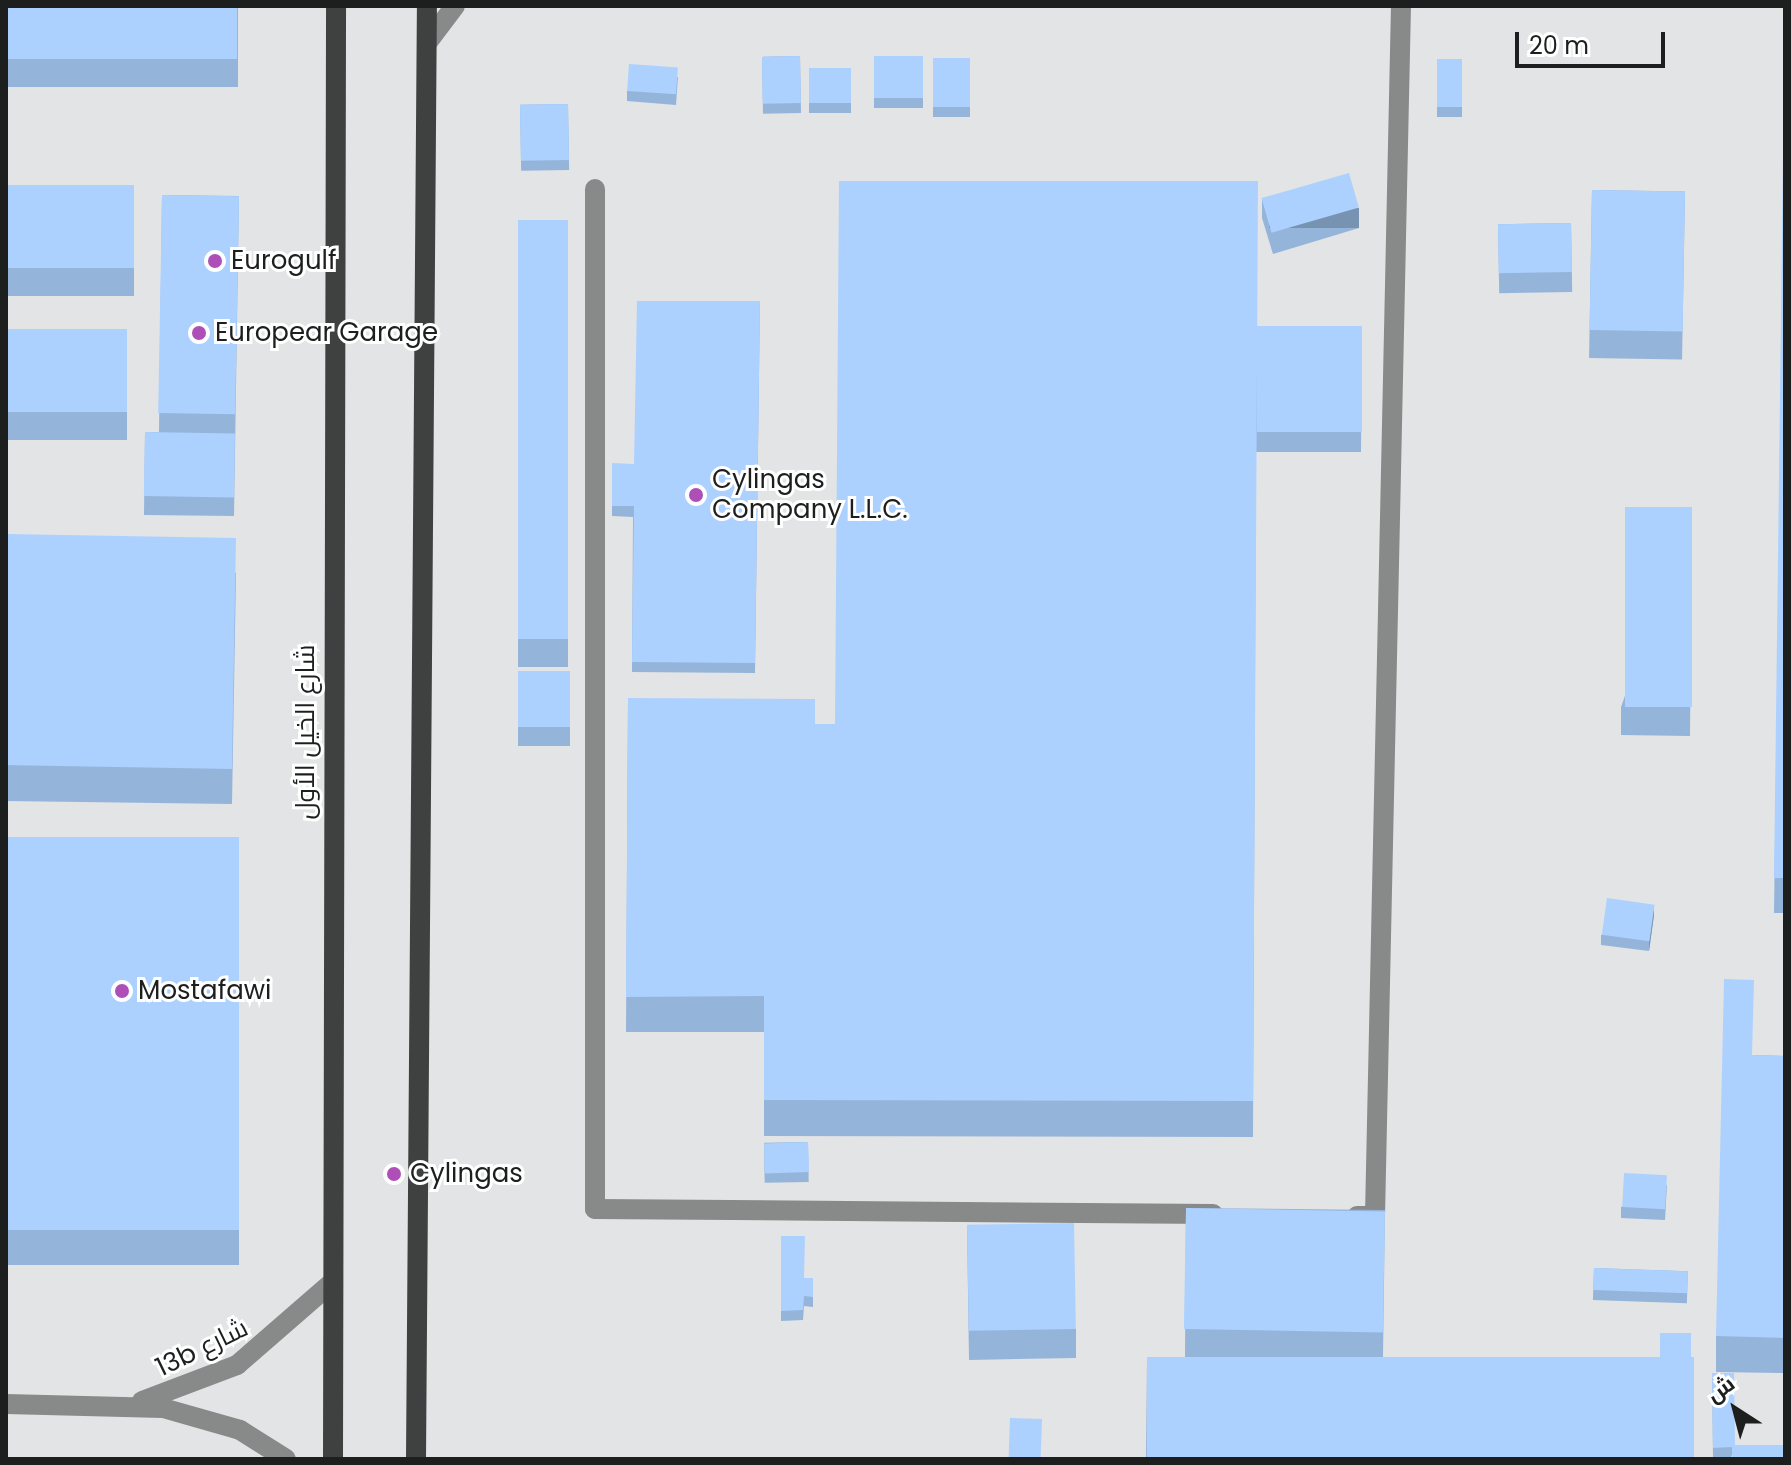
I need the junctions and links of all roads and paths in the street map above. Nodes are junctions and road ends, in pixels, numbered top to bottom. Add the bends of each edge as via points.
1 (336, 6) edge
2 (427, 6) edge
3 (455, 6) edge
4 (1401, 6) edge
5 (427, 43) junction
6 (595, 189) dead end
7 (1232, 1214) edge
8 (1327, 1215) edge
9 (329, 1285) junction
10 (6, 1404) edge
11 (123, 1406) junction
12 (286, 1459) edge
13 (333, 1459) edge
14 (416, 1459) edge

1 - 9 main road, شارع الخيل الأول
2 - 5 main road
3 - 5 lane
4 - 8 lane via 1375,1216
5 - 14 main road
6 - 7 lane via 595,1209
9 - 11 lane, 13b شارع via 237,1365
9 - 13 main road, شارع الخيل الأول
10 - 11 lane, 13b شارع
11 - 12 lane, 13b شارع via 202,1416

